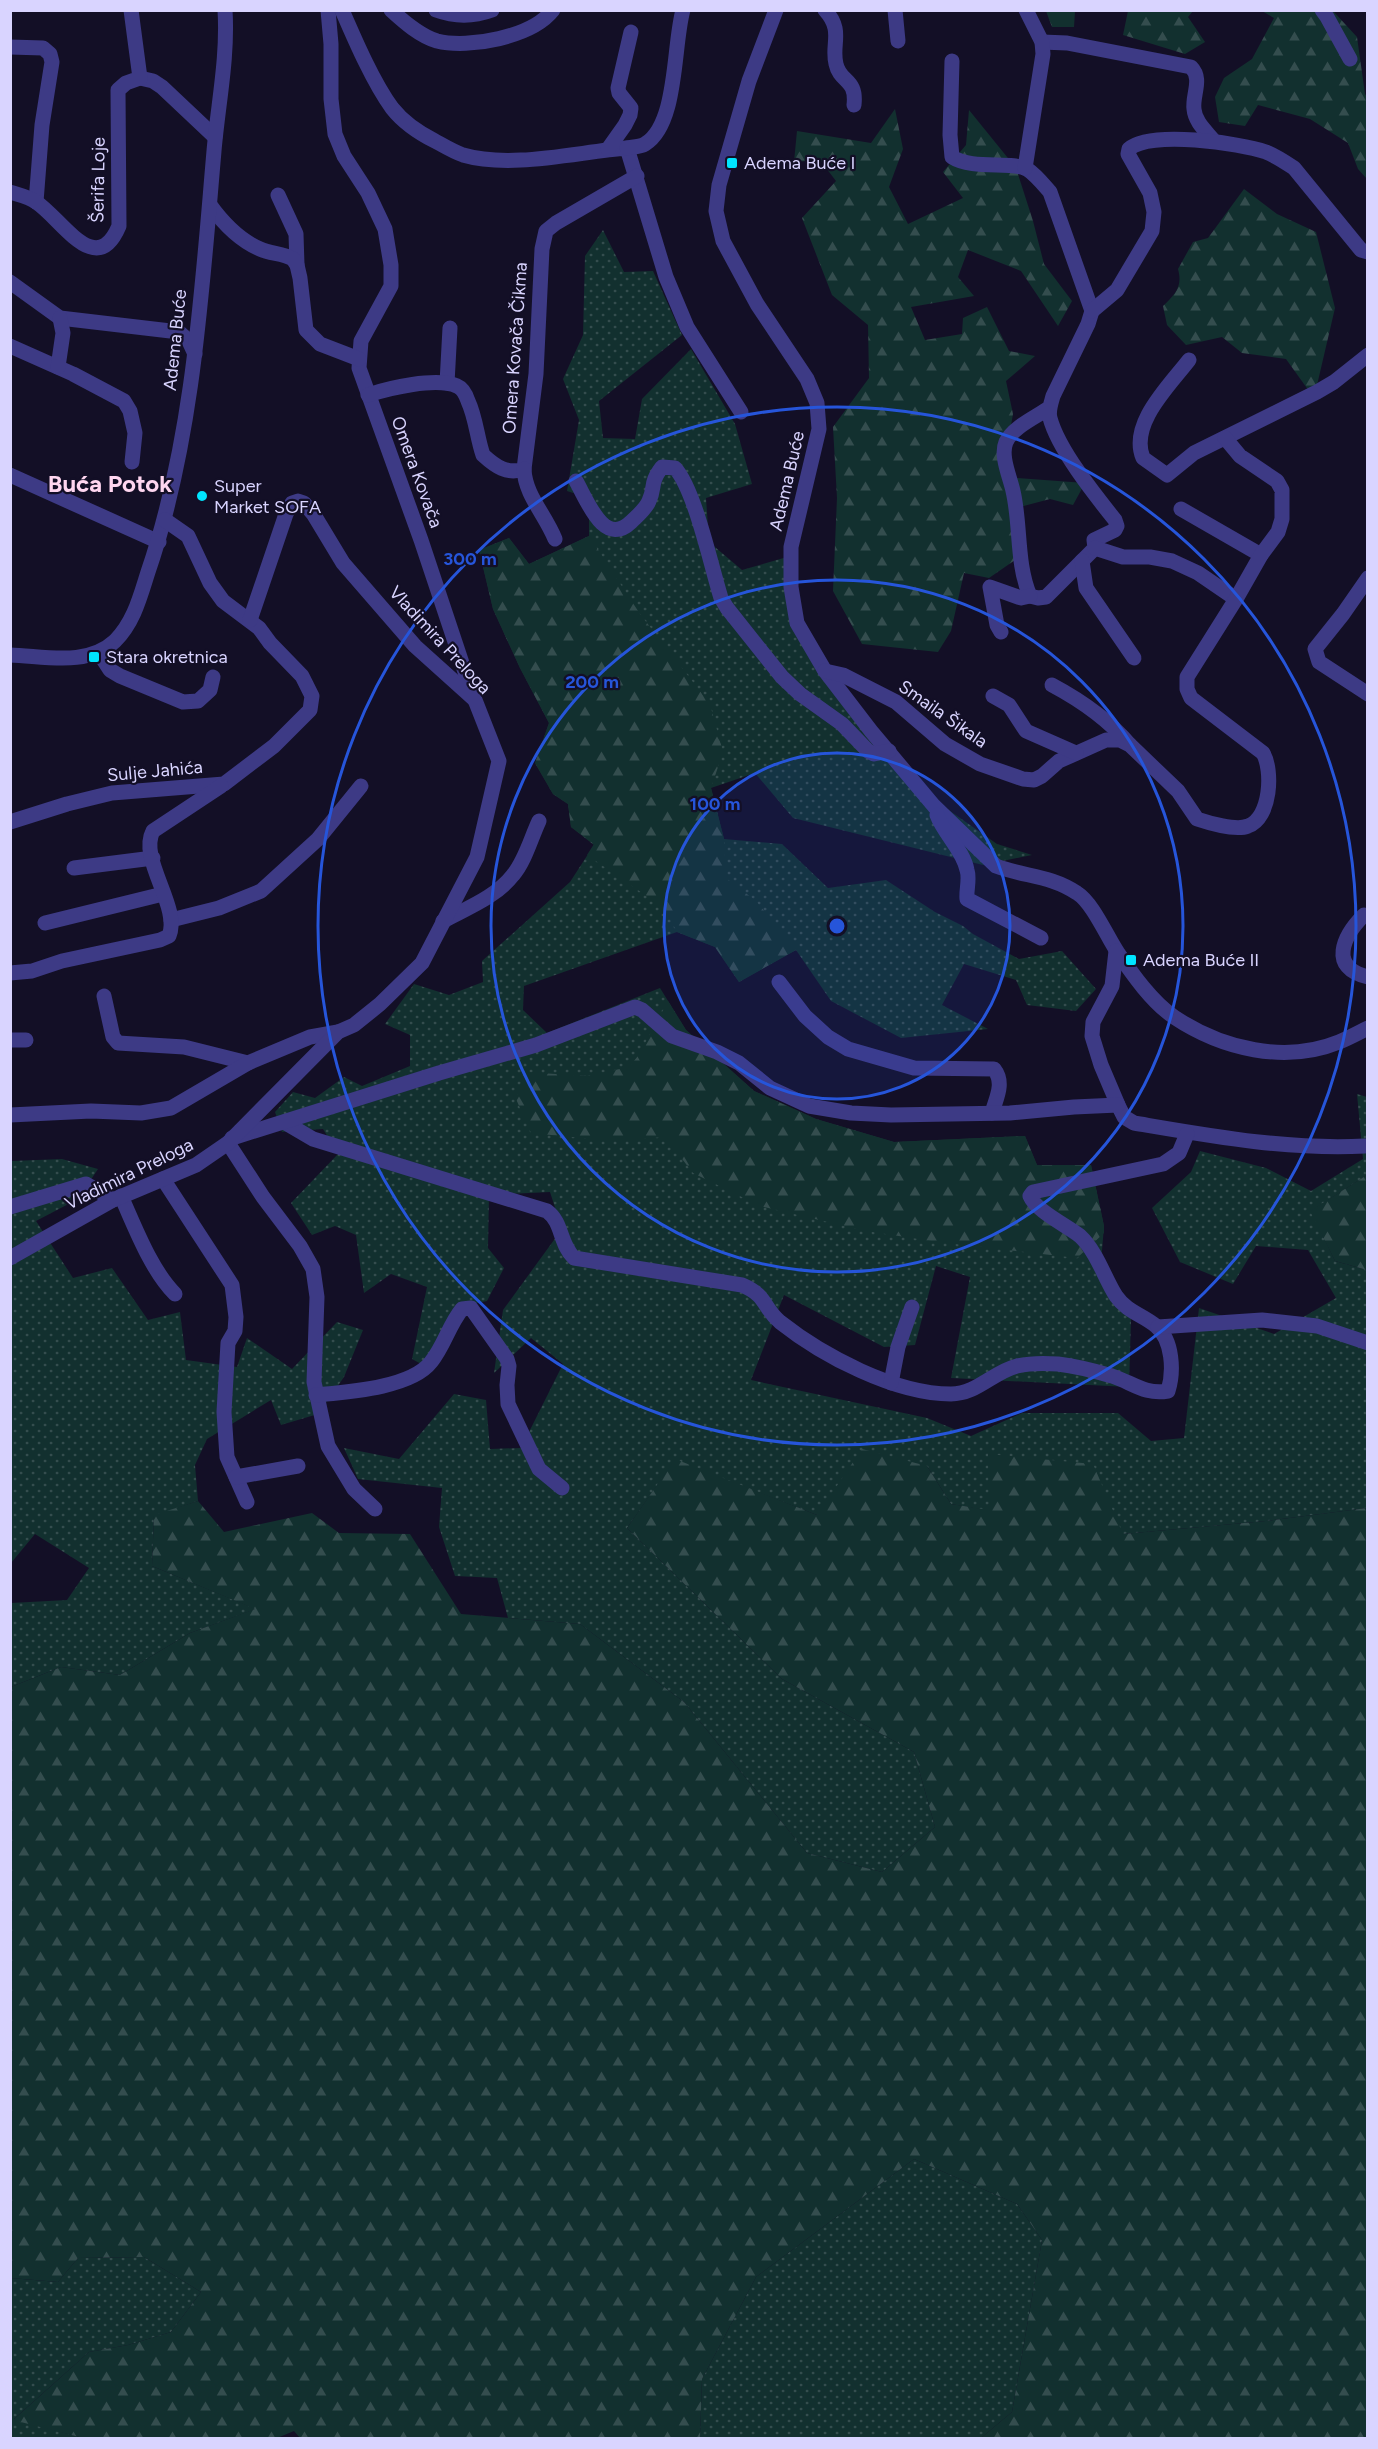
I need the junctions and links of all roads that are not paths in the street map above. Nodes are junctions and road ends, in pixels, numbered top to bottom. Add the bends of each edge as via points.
1 (131, 10) edge
2 (225, 10) edge
3 (328, 10) edge
4 (342, 10) edge
5 (391, 10) edge
6 (436, 10) edge
7 (492, 10) edge
8 (554, 10) edge
9 (683, 10) edge
10 (825, 10) edge
11 (895, 10) edge
12 (1026, 10) edge
13 (1322, 10) edge
14 (776, 11) edge
15 (631, 32) dead end
16 (898, 40) dead end
17 (1042, 42) junction
18 (10, 47) edge
19 (1350, 59) dead end
20 (952, 61) dead end
21 (140, 78) junction
22 (854, 105) dead end
23 (215, 137) junction
24 (1214, 141) junction
25 (627, 148) junction
26 (608, 149) junction
27 (1025, 168) junction
28 (637, 176) junction
29 (10, 192) edge
30 (279, 195) dead end
31 (36, 202) junction
32 (210, 205) junction
33 (1368, 252) edge
34 (297, 265) junction
35 (10, 282) edge
36 (1092, 311) junction
37 (60, 318) junction
38 (450, 328) dead end
39 (10, 346) edge
40 (195, 354) junction
41 (1368, 355) edge
42 (360, 359) junction
43 (1189, 360) dead end
44 (58, 367) junction
45 (447, 383) junction
46 (368, 395) junction
47 (1049, 408) junction
48 (741, 412) dead end
49 (1225, 438) junction
50 (132, 462) dead end
51 (524, 469) junction
52 (10, 475) edge
53 (576, 481) dead end
54 (1181, 509) dead end
55 (165, 520) junction
56 (555, 539) dead end
57 (159, 542) junction
58 (1095, 548) junction
59 (1261, 555) junction
60 (1082, 561) junction
61 (1368, 578) edge
62 (1030, 596) junction
63 (1236, 599) junction
64 (250, 620) junction
65 (1001, 632) dead end
66 (99, 653) junction
67 (10, 655) edge
68 (1134, 658) dead end
69 (825, 671) junction
70 (213, 677) dead end
71 (1052, 686) dead end
72 (1368, 694) edge
73 (993, 696) dead end
74 (475, 700) junction
75 (1130, 745) junction
76 (889, 751) junction
77 (1076, 753) junction
78 (224, 784) junction
79 (361, 786) dead end
80 (934, 806) junction
81 (539, 821) dead end
82 (10, 822) edge
83 (153, 858) junction
84 (74, 867) dead end
85 (163, 894) junction
86 (1364, 915) dead end
87 (171, 920) junction
88 (443, 921) junction
89 (45, 923) dead end
90 (1041, 938) dead end
91 (1116, 951) junction
92 (10, 973) edge
93 (1368, 977) edge
94 (779, 982) dead end
95 (104, 996) dead end
96 (1368, 1028) edge
97 (338, 1032) junction
98 (248, 1063) junction
99 (1118, 1105) junction
100 (992, 1113) junction
101 (10, 1115) edge
102 (284, 1122) junction
103 (1187, 1134) junction
104 (230, 1140) junction
105 (1365, 1146) dead end
106 (163, 1179) junction
107 (117, 1198) junction
108 (10, 1207) edge
109 (10, 1258) edge
110 (175, 1294) dead end
111 (912, 1307) dead end
112 (1158, 1326) junction
113 (1368, 1343) edge
114 (891, 1383) junction
115 (316, 1395) junction
116 (298, 1466) dead end
117 (236, 1478) junction
118 (562, 1488) dead end
119 (247, 1502) dead end
120 (375, 1509) dead end

1 - 21 street
2 - 23 street, Adema Buće via 227,44
3 - 42 street, Omera Kovača via 330,99 335,134 385,229 391,265 391,286 362,341
4 - 26 street via 392,108 416,131 433,140 463,155 495,160
5 - 8 street via 437,41 469,43 500,39 531,27
6 - 7 street via 454,16
9 - 25 street via 661,124 643,146
10 - 22 street via 837,38 835,63 851,84
11 - 16 street
12 - 17 street
13 - 19 street
14 - 69 street, Adema Buće via 749,81 719,185 716,211 723,241 757,304 807,379 817,403 819,429 791,547 791,587 797,623
15 - 26 street via 618,88 631,108 630,115
17 - 24 street via 1191,67 1197,77 1193,107
17 - 27 street via 1042,68
18 - 31 street via 43,48 52,62
20 - 27 street via 952,157
21 - 23 street via 162,87
21 - 31 street, Šerifa Loje via 118,90 119,226 113,241 92,248 79,242
23 - 32 street, Adema Buće
24 - 33 street via 1265,152 1294,168 1361,250
24 - 36 street via 1162,139 1129,148 1128,154 1150,193 1152,231 1118,290
25 - 26 street
25 - 28 street
27 - 36 street via 1050,192
28 - 48 street via 666,277 687,327
28 - 51 street, Omera Kovača Čikma via 546,231 536,374
29 - 31 street, Šerifa Loje
30 - 34 street via 296,234
32 - 34 street via 234,233 261,250 293,259
32 - 40 street, Adema Buće
34 - 42 street via 306,330 320,344
35 - 37 street
36 - 47 street
37 - 40 street via 179,332
37 - 44 street via 63,333
38 - 45 street
39 - 44 street
40 - 55 street, Adema Buće
41 - 49 street via 1317,392
42 - 46 street, Omera Kovača
43 - 49 street via 1143,422 1139,440 1143,458 1167,475 1194,453
44 - 50 street via 124,401 135,433
45 - 46 street via 395,386
45 - 51 street, Omera Kovača Čikma via 459,387 468,399 483,456 505,471
46 - 74 street, Omera Kovača
47 - 58 street via 1064,448 1117,526 1095,540
47 - 62 street via 1011,434 1005,444 1021,563
49 - 59 street via 1240,456 1277,482 1282,490 1278,532
51 - 56 street via 527,490
52 - 57 street
53 - 76 street via 600,524 613,530 625,528 643,511 653,480 662,467 675,468 691,497 727,608 800,694 842,724 868,752
54 - 59 street
55 - 57 street, Adema Buće
55 - 64 street via 188,536 223,601
57 - 66 street, Adema Buće via 132,620
58 - 60 street
58 - 63 street via 1123,557 1172,561
59 - 63 street
60 - 62 street via 1046,597
60 - 68 street via 1086,588
61 - 72 street via 1315,649 1319,662
62 - 65 street via 1021,598 990,587 996,625
63 - 75 street via 1187,677 1187,689 1191,698 1263,753 1268,762 1267,798 1258,819 1248,826 1197,819 1178,791
64 - 74 street, Vladimira Preloga via 286,514 292,503 304,502 343,563 414,646
64 - 78 street, Sulje Jahića via 302,676 312,704 299,723 274,746
66 - 67 street via 57,658
66 - 70 street via 110,670 120,676 183,702 198,701 210,690
69 - 76 street, Adema Buće
69 - 77 street, Smaila Šikala via 843,675 896,702 945,744 980,764 1023,779 1034,780
71 - 75 street via 1081,701
73 - 77 street via 1009,705 1026,731
74 - 88 street, Vladimira Preloga via 499,761 477,857
75 - 77 street, Smaila Šikala via 1106,740
76 - 80 street, Adema Buće
78 - 82 street, Sulje Jahića via 112,793
78 - 83 street via 153,831
79 - 87 street via 318,839 261,891 219,908
80 - 90 street, Adema Buće via 968,871 967,899
80 - 91 street, Adema Buće via 996,866 1043,876 1080,894
81 - 88 street via 514,874 492,893
83 - 84 street
83 - 85 street
85 - 87 street
85 - 89 street
86 - 93 street via 1347,937 1343,962 1347,970
87 - 92 street via 171,931 165,939
88 - 97 street, Vladimira Preloga via 422,963 406,981 354,1025
91 - 96 street, Adema Buće via 1173,1017 1220,1041 1275,1053 1307,1051 1338,1043
91 - 99 street via 1112,986 1094,1022 1092,1036
94 - 100 street via 805,1016 848,1049 914,1068 994,1069 1000,1087
95 - 98 street via 113,1037 118,1043 184,1047
97 - 98 street via 310,1037
97 - 104 street, Vladimira Preloga
98 - 101 street via 171,1108 141,1113 90,1110
99 - 100 street
99 - 103 street via 1124,1117 1134,1123
100 - 102 street via 851,1113 809,1106 770,1088 739,1063 672,1036 635,1007 536,1045
102 - 104 street
102 - 114 street via 313,1139 547,1211 556,1217 566,1250 574,1258 742,1286 757,1292 775,1318 810,1344
103 - 105 street via 1308,1147
103 - 112 street via 1179,1153 1163,1164 1033,1192 1030,1196 1033,1203 1083,1239 1117,1298 1135,1315
104 - 106 street, Vladimira Preloga via 196,1165
104 - 115 street via 262,1197 313,1269 317,1298
106 - 107 street, Vladimira Preloga
106 - 117 street via 232,1285 236,1317 235,1331 228,1343 224,1412 227,1456
107 - 108 street via 86,1184
107 - 109 street, Vladimira Preloga
107 - 110 street via 166,1286
111 - 114 street
112 - 113 street via 1262,1320 1317,1326
112 - 114 street via 1168,1344 1172,1366 1168,1391 1155,1393 1113,1377 1042,1364 1016,1366 972,1391 952,1394
115 - 118 street via 381,1386 422,1371 436,1355 457,1315 462,1309 471,1308 505,1354 509,1366 508,1404 539,1469
115 - 120 street via 328,1446 354,1489
116 - 117 street
117 - 119 street

